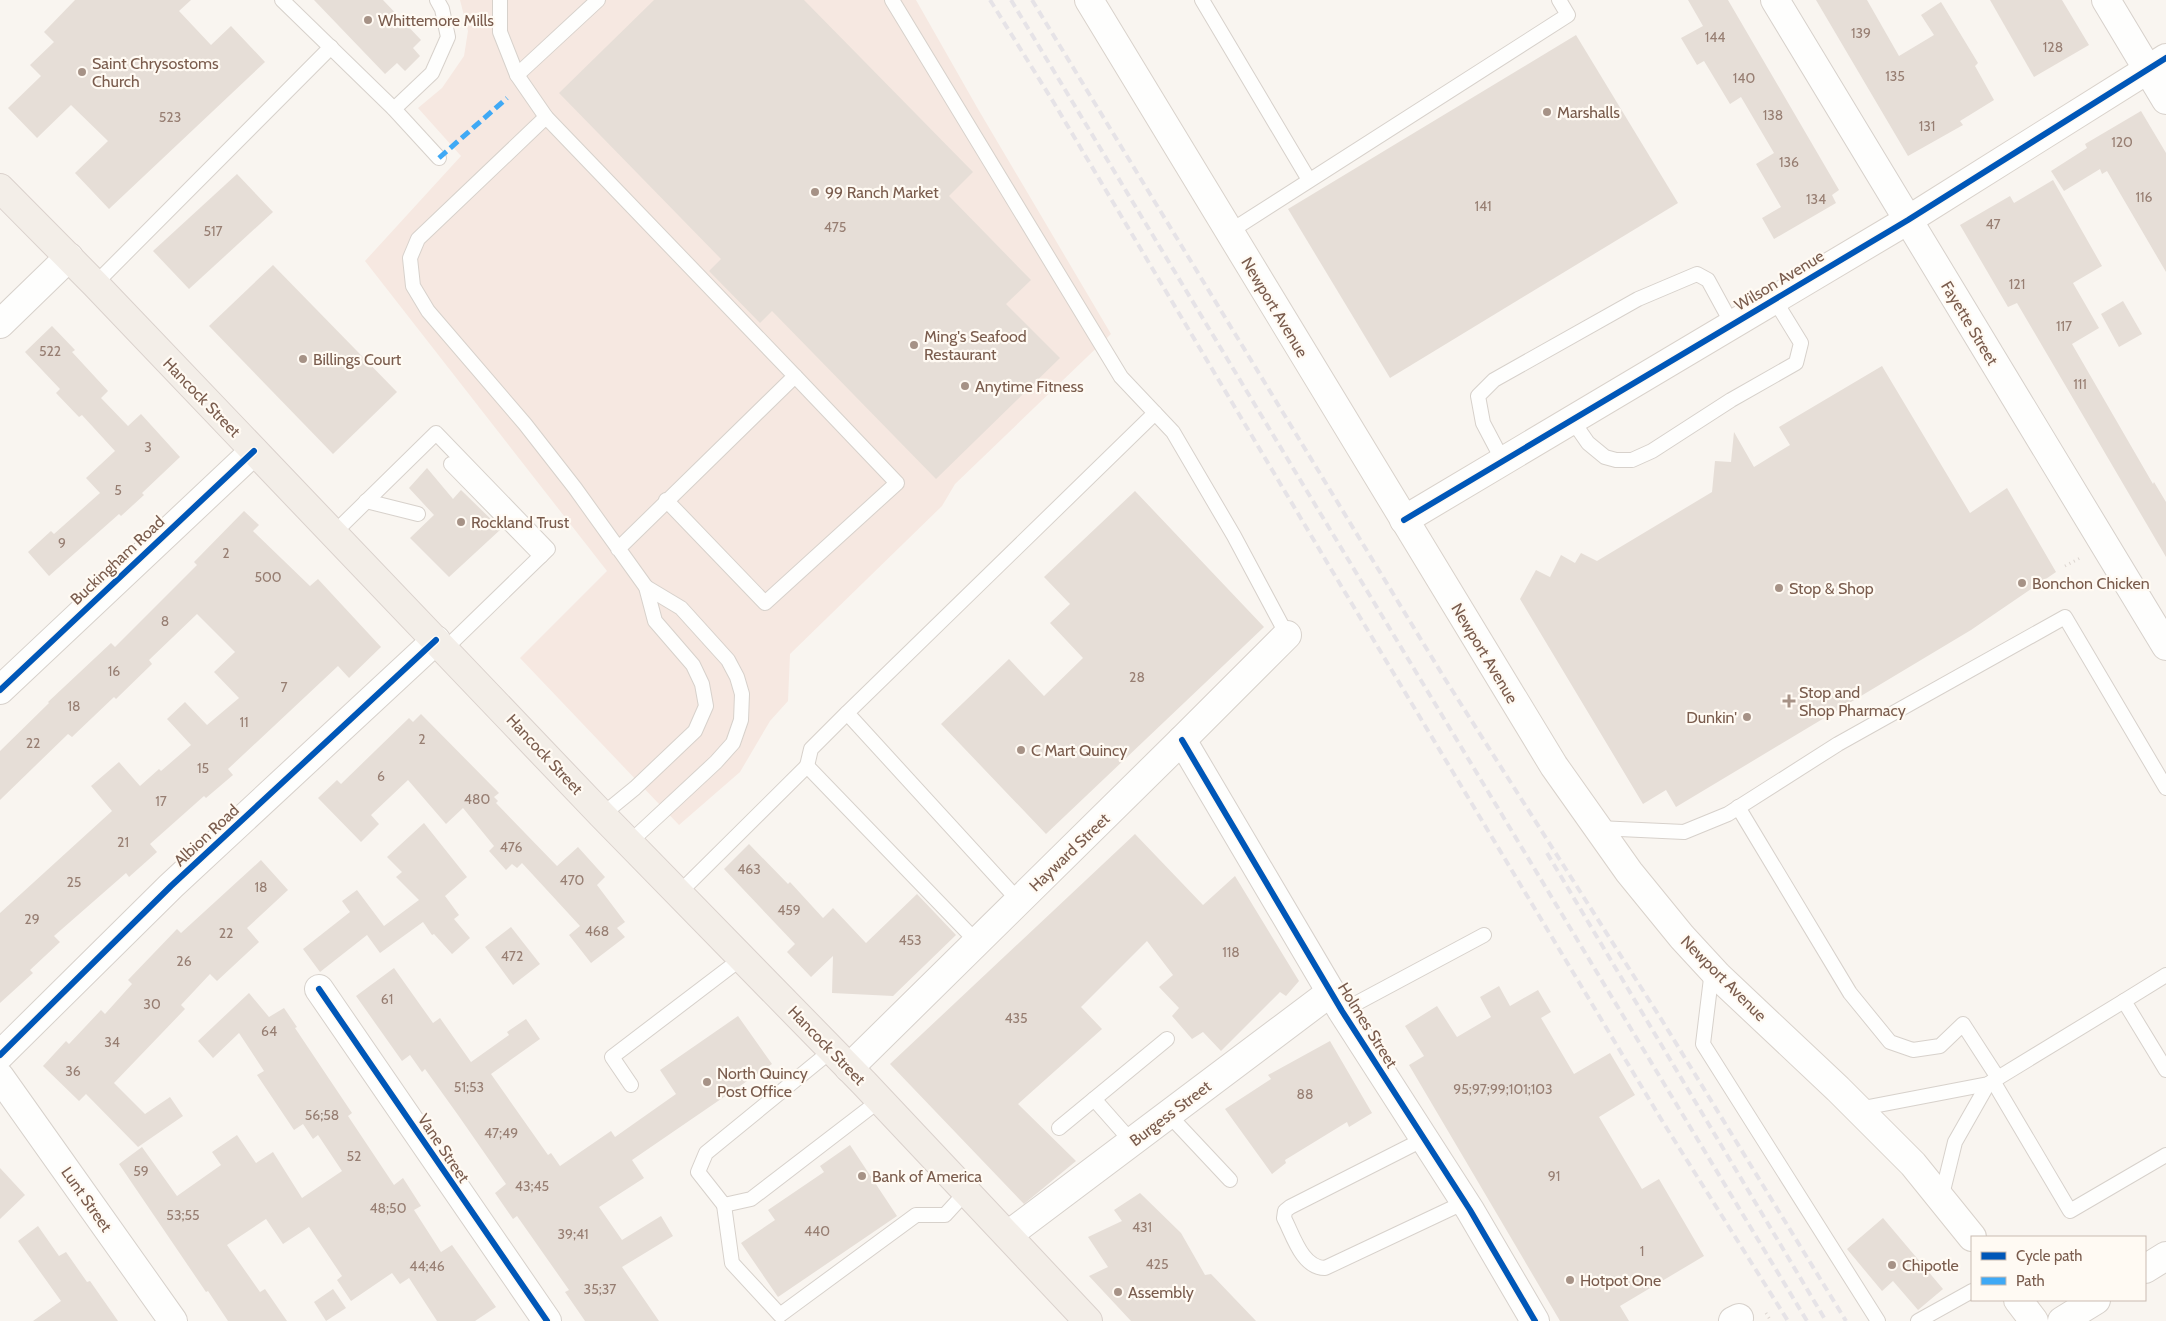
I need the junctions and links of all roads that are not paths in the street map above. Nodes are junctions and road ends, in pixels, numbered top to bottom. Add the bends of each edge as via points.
1 (282, 0) edge
2 (437, 0) edge
3 (500, 0) edge
4 (598, 0) edge
5 (892, 0) edge
6 (1089, 0) edge
7 (1202, 0) edge
8 (1559, 0) edge
9 (1775, 0) edge
10 (2106, 0) edge
11 (331, 48) junction
12 (2157, 64) edge
13 (517, 75) junction
14 (2166, 100) edge
15 (394, 109) junction
16 (546, 117) junction
17 (439, 158) dead end
18 (1309, 180) junction
19 (0, 188) edge
20 (1908, 220) junction
21 (1229, 232) junction
22 (69, 257) junction
23 (95, 284) junction
24 (1774, 299) junction
25 (0, 324) edge
26 (1732, 324) junction
27 (795, 376) junction
28 (1155, 413) junction
29 (1572, 420) junction
30 (254, 451) junction
31 (1503, 461) junction
32 (451, 464) dead end
33 (666, 500) junction
34 (366, 501) junction
35 (413, 510) dead end
36 (1404, 520) junction
37 (334, 534) junction
38 (618, 549) junction
39 (544, 553) junction
40 (646, 588) junction
41 (1286, 635) joint
42 (440, 644) junction
43 (2166, 646) edge
44 (0, 690) edge
45 (847, 713) junction
46 (1182, 740) junction
47 (807, 766) junction
48 (2166, 788) edge
49 (1733, 811) junction
50 (602, 816) junction
51 (1597, 828) junction
52 (630, 842) junction
53 (679, 893) junction
54 (1019, 901) junction
55 (1484, 935) dead end
56 (977, 942) junction
57 (742, 958) junction
58 (1712, 969) junction
59 (2166, 975) edge
60 (319, 989) dead end
61 (2124, 1000) junction
62 (1337, 1001) junction
63 (1166, 1039) dead end
64 (0, 1055) edge
65 (841, 1059) junction
66 (2166, 1070) edge
67 (0, 1077) edge
68 (1993, 1081) junction
69 (631, 1085) dead end
70 (1094, 1099) junction
71 (880, 1100) junction
72 (1858, 1109) junction
73 (1168, 1114) junction
74 (1058, 1128) dead end
75 (1424, 1139) junction
76 (1132, 1142) junction
77 (2166, 1155) edge
78 (1230, 1180) dead end
79 (967, 1191) junction
80 (1941, 1199) junction
81 (1465, 1202) junction
82 (724, 1205) junction
83 (1008, 1235) junction
84 (1971, 1236) edge
85 (2166, 1256) edge
86 (2146, 1268) edge
87 (1971, 1292) edge
88 (2019, 1301) edge
89 (2094, 1301) edge
90 (173, 1321) edge
91 (547, 1321) edge
92 (1088, 1321) edge
93 (1535, 1321) edge
94 (1878, 1321) edge
95 (1918, 1321) edge
96 (2034, 1321) edge
97 (2062, 1321) edge

1 - 11 lane
2 - 15 lane via 448,37 432,73
3 - 13 lane via 500,32
4 - 13 lane
5 - 28 lane via 1121,377
6 - 21 street, Newport Avenue
7 - 18 lane
8 - 18 lane via 1568,15
9 - 20 street, Fayette Street
10 - 12 street
11 - 15 lane
11 - 23 lane
12 - 14 street
12 - 20 street, Wilson Avenue
13 - 16 lane
15 - 17 lane
16 - 27 lane
16 - 38 lane via 418,239 410,258 413,286 428,311 525,424
18 - 21 lane
19 - 22 main road, Hancock Street
20 - 24 street, Wilson Avenue
20 - 43 street, Fayette Street
21 - 36 street, Newport Avenue
22 - 23 main road, Hancock Street
22 - 25 street
23 - 30 main road, Hancock Street
24 - 26 street, Wilson Avenue
24 - 29 lane via 1801,343 1796,363 1652,451 1632,460 1606,457 1588,443
26 - 29 street, Wilson Avenue
26 - 31 lane via 1708,280 1697,274 1638,299 1494,380 1478,396 1483,423
27 - 33 lane
27 - 33 lane via 897,483 765,603
28 - 41 lane via 1173,432 1234,536
28 - 45 lane
29 - 31 street, Wilson Avenue
30 - 37 main road, Hancock Street
30 - 44 street, Buckingham Road
31 - 36 street, Wilson Avenue
32 - 39 lane
33 - 38 lane
34 - 35 lane
34 - 37 lane
34 - 39 lane via 436,433
36 - 51 street, Newport Avenue via 1554,766
37 - 42 main road, Hancock Street
38 - 40 lane
39 - 42 lane
40 - 50 lane via 655,621 693,665 702,684 706,706 695,731
40 - 52 lane via 681,608 728,660 742,694 740,720 733,743
41 - 46 street, Hayward Street
42 - 50 main road, Hancock Street
42 - 64 street, Albion Road via 171,886
45 - 47 lane via 811,748
45 - 54 lane
46 - 54 street, Hayward Street
46 - 62 street, Holmes Street
47 - 53 lane
47 - 56 lane
48 - 49 lane via 2065,617 1838,744
49 - 51 lane via 1684,832
49 - 68 lane via 1850,993 1890,1042 1913,1050 1940,1046 1963,1024
50 - 52 main road, Hancock Street
51 - 58 street, Newport Avenue via 1682,937
52 - 53 main road, Hancock Street
53 - 57 main road, Hancock Street
54 - 56 street, Hayward Street
55 - 62 lane
56 - 65 street, Hayward Street
57 - 65 main road, Hancock Street
57 - 69 lane via 612,1057
58 - 72 street, Newport Avenue
58 - 94 lane via 1703,1044
59 - 61 lane
60 - 91 street, Vane Street
61 - 66 lane
61 - 68 lane
62 - 73 street, Burgess Street
62 - 75 street, Holmes Street
63 - 70 lane
65 - 71 main road, Hancock Street
65 - 82 lane via 706,1153 698,1172
67 - 90 street, Lunt Street
68 - 72 lane
68 - 77 lane via 2070,1210
68 - 80 lane via 1955,1142
70 - 74 lane
70 - 76 lane
71 - 79 main road, Hancock Street
71 - 82 lane via 751,1199
72 - 80 street, Newport Avenue via 1913,1164
73 - 76 street, Burgess Street
73 - 78 lane
75 - 81 street, Holmes Street
75 - 81 lane via 1286,1211 1284,1218 1307,1261 1316,1268 1325,1268
76 - 83 street, Burgess Street
79 - 82 lane via 945,1214 916,1215 780,1315 732,1263
79 - 83 main road, Hancock Street
80 - 84 street, Newport Avenue
81 - 93 street, Holmes Street
83 - 92 main road, Hancock Street
85 - 86 street
87 - 95 lane
88 - 96 street
89 - 97 street

